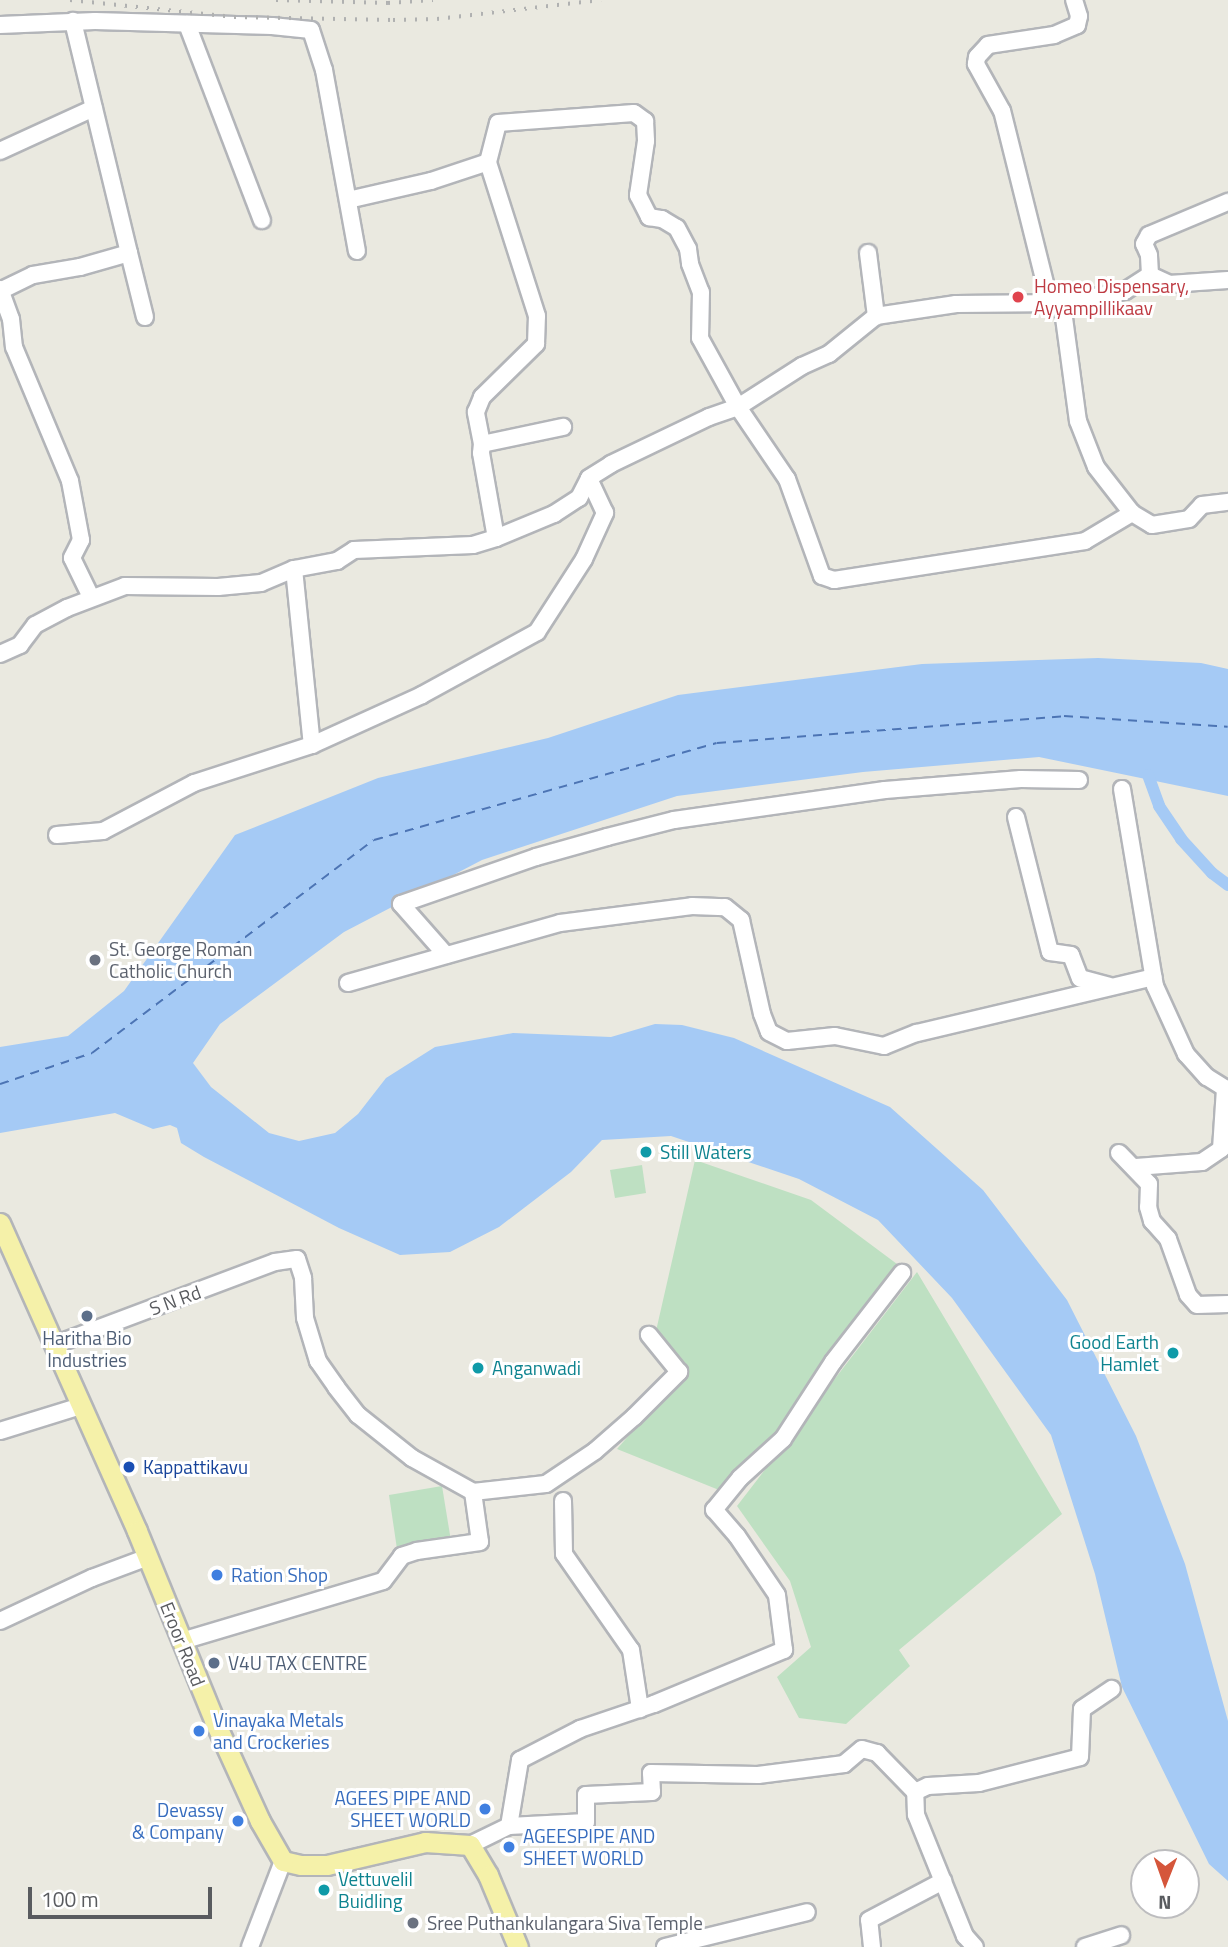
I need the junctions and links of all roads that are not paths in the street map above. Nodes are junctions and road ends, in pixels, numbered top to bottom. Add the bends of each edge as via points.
1 (1074, 0) edge
2 (73, 21) junction
3 (187, 24) junction
4 (0, 25) edge
5 (94, 108) junction
6 (0, 151) edge
7 (488, 162) junction
8 (348, 200) junction
9 (1228, 202) edge
10 (262, 220) dead end
11 (357, 251) dead end
12 (129, 253) junction
13 (868, 253) dead end
14 (1150, 275) junction
15 (1228, 280) edge
16 (1, 290) edge
17 (1056, 303) junction
18 (876, 316) junction
19 (145, 317) dead end
20 (738, 407) junction
21 (563, 427) dead end
22 (482, 444) junction
23 (590, 478) junction
24 (1228, 502) edge
25 (1132, 513) junction
26 (496, 538) junction
27 (294, 569) junction
28 (91, 597) junction
29 (0, 654) edge
30 (312, 745) junction
31 (1079, 780) dead end
32 (1122, 789) dead end
33 (1016, 817) dead end
34 (57, 835) dead end
35 (446, 956) junction
36 (1153, 977) junction
37 (348, 983) dead end
38 (1109, 986) junction
39 (1226, 1089) edge
40 (1119, 1153) dead end
41 (1136, 1167) junction
42 (2, 1231) edge
43 (901, 1273) dead end
44 (1228, 1304) edge
45 (649, 1335) dead end
46 (54, 1345) junction
47 (81, 1406) junction
48 (0, 1431) edge
49 (473, 1492) junction
50 (563, 1501) dead end
51 (148, 1557) junction
52 (0, 1621) edge
53 (182, 1641) junction
54 (1112, 1689) dead end
55 (640, 1709) junction
56 (915, 1793) junction
57 (509, 1826) junction
58 (470, 1845) junction
59 (283, 1861) junction
60 (943, 1881) junction
61 (807, 1912) dead end
62 (1121, 1935) dead end
63 (250, 1947) edge
64 (518, 1947) edge
65 (665, 1947) edge
66 (872, 1947) edge
67 (975, 1947) edge
68 (1086, 1947) edge

1 - 17 street via 1077,25 1054,35 988,46 976,64 1002,111
2 - 3 street
2 - 4 street
2 - 5 street
3 - 8 street via 311,30 324,70
3 - 10 street
5 - 6 street
5 - 12 street
7 - 8 street
7 - 20 street via 498,123 634,113 645,121 638,195 649,217 677,228 688,249 701,292 700,338
7 - 22 street via 537,316 536,344 482,397 477,412
8 - 11 street
9 - 14 street via 1149,235 1144,244
12 - 16 street via 33,275
12 - 19 street
13 - 18 street
14 - 15 street via 1169,284
14 - 17 street via 1125,291
16 - 28 street via 14,347 70,481 81,540 72,558
17 - 18 street via 956,304
17 - 25 street via 1078,421 1096,467
18 - 20 street via 829,354
20 - 23 street via 633,452
20 - 25 street via 787,478 822,576 834,580 1084,541
21 - 22 street
22 - 26 street
23 - 26 street via 579,498 554,514
23 - 30 street via 605,513 584,559 537,632 422,695
24 - 25 street via 1202,505 1189,519 1152,524
26 - 27 street via 472,545 354,550 337,561
27 - 28 street via 261,583 125,586
27 - 30 street
28 - 29 street via 35,625 20,645
30 - 34 street via 194,783 103,831
31 - 35 street via 1021,779 885,790 674,820 607,837 401,904
32 - 36 street
33 - 38 street via 1050,952 1071,955 1080,978
35 - 37 street
35 - 38 street via 560,923 692,906 724,907 741,920 769,1032 787,1041 835,1036 884,1046 917,1033
36 - 38 street
36 - 39 street via 1186,1054
39 - 41 street via 1222,1149 1202,1162
40 - 41 street
41 - 44 street via 1149,1184 1152,1221 1168,1239 1188,1295 1197,1305
42 - 46 main road, Eroor Road
43 - 55 street via 833,1362 783,1438 714,1510 777,1595 784,1650
45 - 49 street via 679,1372 634,1417 546,1484
46 - 47 main road, Eroor Road
46 - 49 street, S N Rd via 275,1262 297,1259 305,1318 318,1361 336,1387 358,1415 412,1458
47 - 48 street
47 - 51 main road, Eroor Road
49 - 53 street via 480,1542 417,1551 402,1556 383,1581
50 - 55 street via 564,1554 631,1650
51 - 52 street
51 - 53 main road, Eroor Road
53 - 59 main road, Eroor Road via 260,1821
54 - 56 street via 1082,1709 1080,1757 979,1783 928,1786
55 - 57 street via 580,1729 520,1760
56 - 57 street via 877,1753 862,1749 844,1764 758,1775 651,1773 652,1792 586,1794 586,1822
56 - 60 street via 916,1815
57 - 58 street
58 - 59 main road via 425,1842 327,1865
58 - 64 main road via 488,1875
59 - 63 street
60 - 66 street via 869,1920
60 - 67 street via 965,1936
61 - 65 street
62 - 68 street

